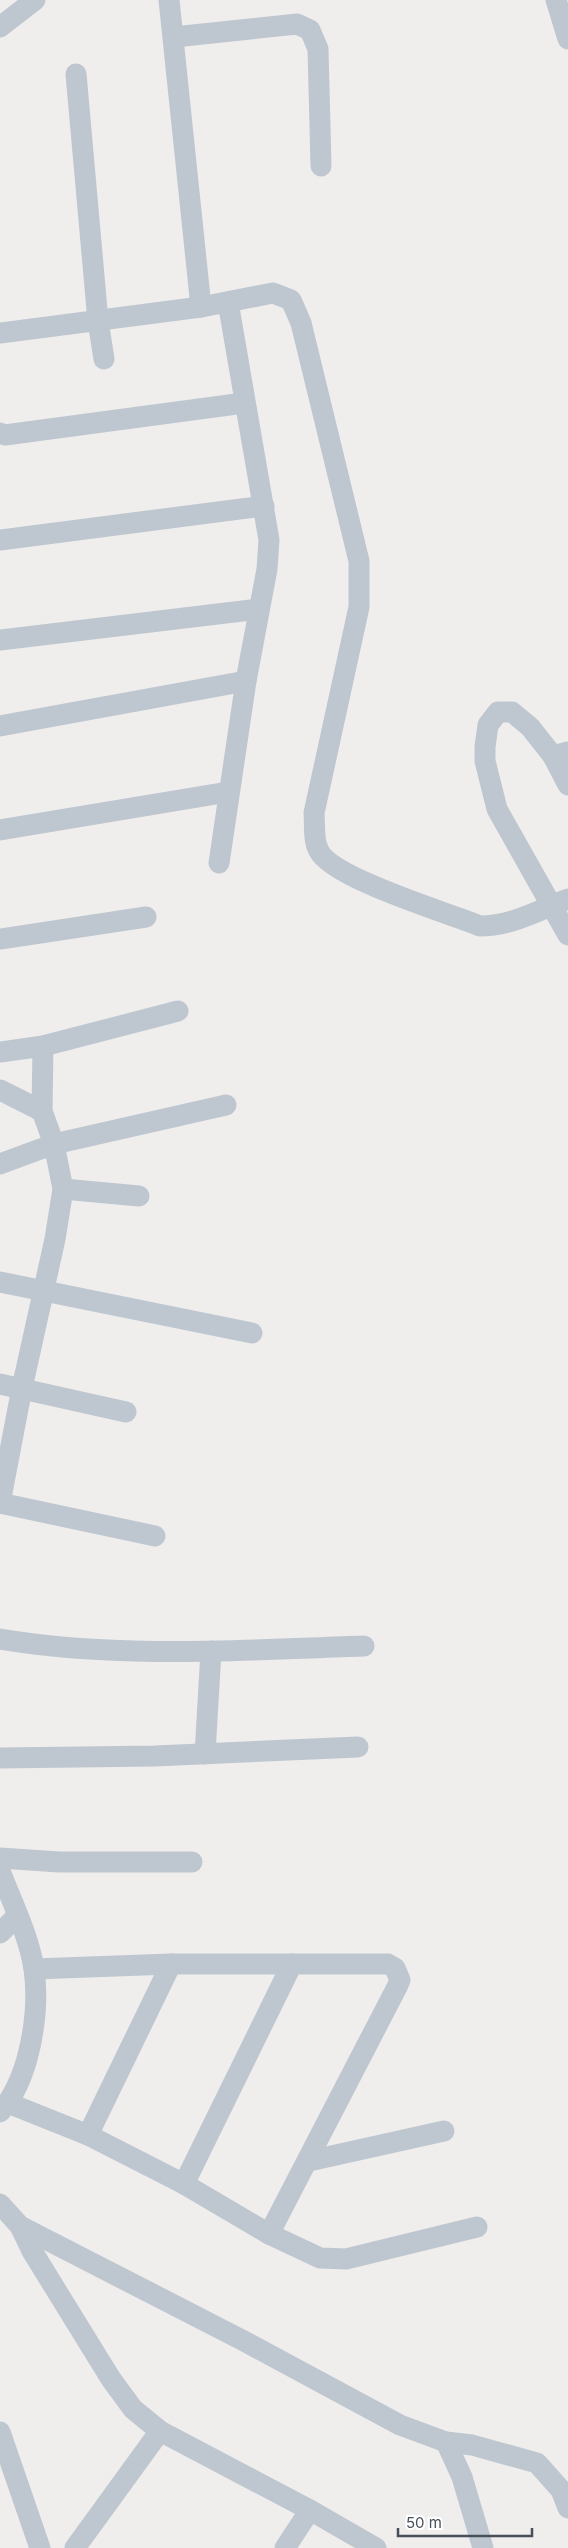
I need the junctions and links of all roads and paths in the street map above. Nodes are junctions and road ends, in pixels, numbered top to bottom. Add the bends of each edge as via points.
1 (34, 0) edge
2 (169, 0) edge
3 (556, 0) edge
4 (0, 27) edge
5 (174, 37) junction
6 (568, 39) edge
7 (76, 74) dead end
8 (321, 166) dead end
9 (228, 302) junction
10 (201, 307) junction
11 (98, 321) junction
12 (0, 333) edge
13 (104, 359) dead end
14 (244, 403) junction
15 (0, 434) edge
16 (264, 506) junction
17 (0, 540) edge
18 (259, 609) junction
19 (0, 640) edge
20 (246, 681) junction
21 (0, 726) edge
22 (560, 754) edge
23 (568, 784) edge
24 (228, 792) junction
25 (0, 830) edge
26 (219, 863) dead end
27 (560, 902) edge
28 (146, 917) dead end
29 (568, 935) edge
30 (0, 939) edge
31 (178, 1011) dead end
32 (43, 1046) junction
33 (0, 1052) edge
34 (0, 1090) edge
35 (226, 1105) dead end
36 (42, 1112) junction
37 (54, 1144) junction
38 (0, 1164) edge
39 (63, 1189) junction
40 (139, 1196) dead end
41 (0, 1282) edge
42 (43, 1291) junction
43 (252, 1332) dead end
44 (0, 1384) edge
45 (22, 1388) junction
46 (126, 1412) dead end
47 (0, 1503) edge
48 (155, 1536) dead end
49 (0, 1639) edge
50 (364, 1646) dead end
51 (211, 1651) junction
52 (358, 1747) dead end
53 (205, 1754) junction
54 (0, 1758) edge
55 (0, 1858) edge
56 (192, 1862) dead end
57 (0, 1871) edge
58 (17, 1916) junction
59 (0, 1933) edge
60 (171, 1964) junction
61 (292, 1964) junction
62 (34, 1969) junction
63 (4, 2108) edge
64 (444, 2131) dead end
65 (88, 2135) junction
66 (309, 2161) junction
67 (184, 2184) junction
68 (0, 2204) edge
69 (20, 2226) junction
70 (477, 2227) dead end
71 (269, 2234) junction
72 (160, 2431) junction
73 (0, 2432) edge
74 (446, 2442) junction
75 (568, 2508) edge
76 (310, 2510) junction
77 (40, 2548) edge
78 (75, 2548) edge
79 (285, 2548) edge
80 (376, 2548) edge
81 (483, 2548) edge

1 - 4 street
2 - 5 street
3 - 6 street
5 - 8 street via 296,24 310,30 318,49
5 - 10 street
7 - 11 street
9 - 10 street
9 - 14 street
9 - 27 street via 273,293 291,300 301,323 359,561 359,607 314,813 319,851 330,864 363,883 480,926 514,921
10 - 11 street
11 - 12 street
11 - 13 street
14 - 15 street
14 - 16 street
16 - 17 street
16 - 18 street via 269,540
18 - 19 street
18 - 20 street
20 - 21 street
20 - 24 street
22 - 23 street
22 - 27 street via 512,712 498,712 492,718 486,733 485,761 497,810
24 - 25 street
24 - 26 street
27 - 29 street
28 - 30 street
31 - 32 street
32 - 33 street
32 - 36 street
34 - 36 street
35 - 37 street
36 - 37 street
37 - 38 street
37 - 39 street
39 - 40 street
39 - 42 street
41 - 42 street
42 - 43 street
42 - 45 street
44 - 45 street
45 - 46 street
45 - 47 street
47 - 48 street
49 - 51 street via 109,1649
50 - 51 street
51 - 53 street
52 - 53 street
53 - 54 street
55 - 56 street via 58,1862
57 - 58 street
58 - 59 street
58 - 62 street
60 - 61 street
60 - 62 street
60 - 65 street
61 - 66 street via 388,1964 400,1980
61 - 67 street
62 - 63 street via 32,2038 23,2072
63 - 65 street
64 - 66 street
65 - 67 street
66 - 71 street
67 - 71 street
68 - 69 street
69 - 72 street via 111,2379 133,2410
69 - 74 street via 400,2425
70 - 71 street via 333,2260 320,2258
72 - 76 street
72 - 78 street
73 - 77 street
74 - 75 street via 472,2445 537,2462 561,2490
74 - 81 street via 462,2477
76 - 79 street
76 - 80 street

